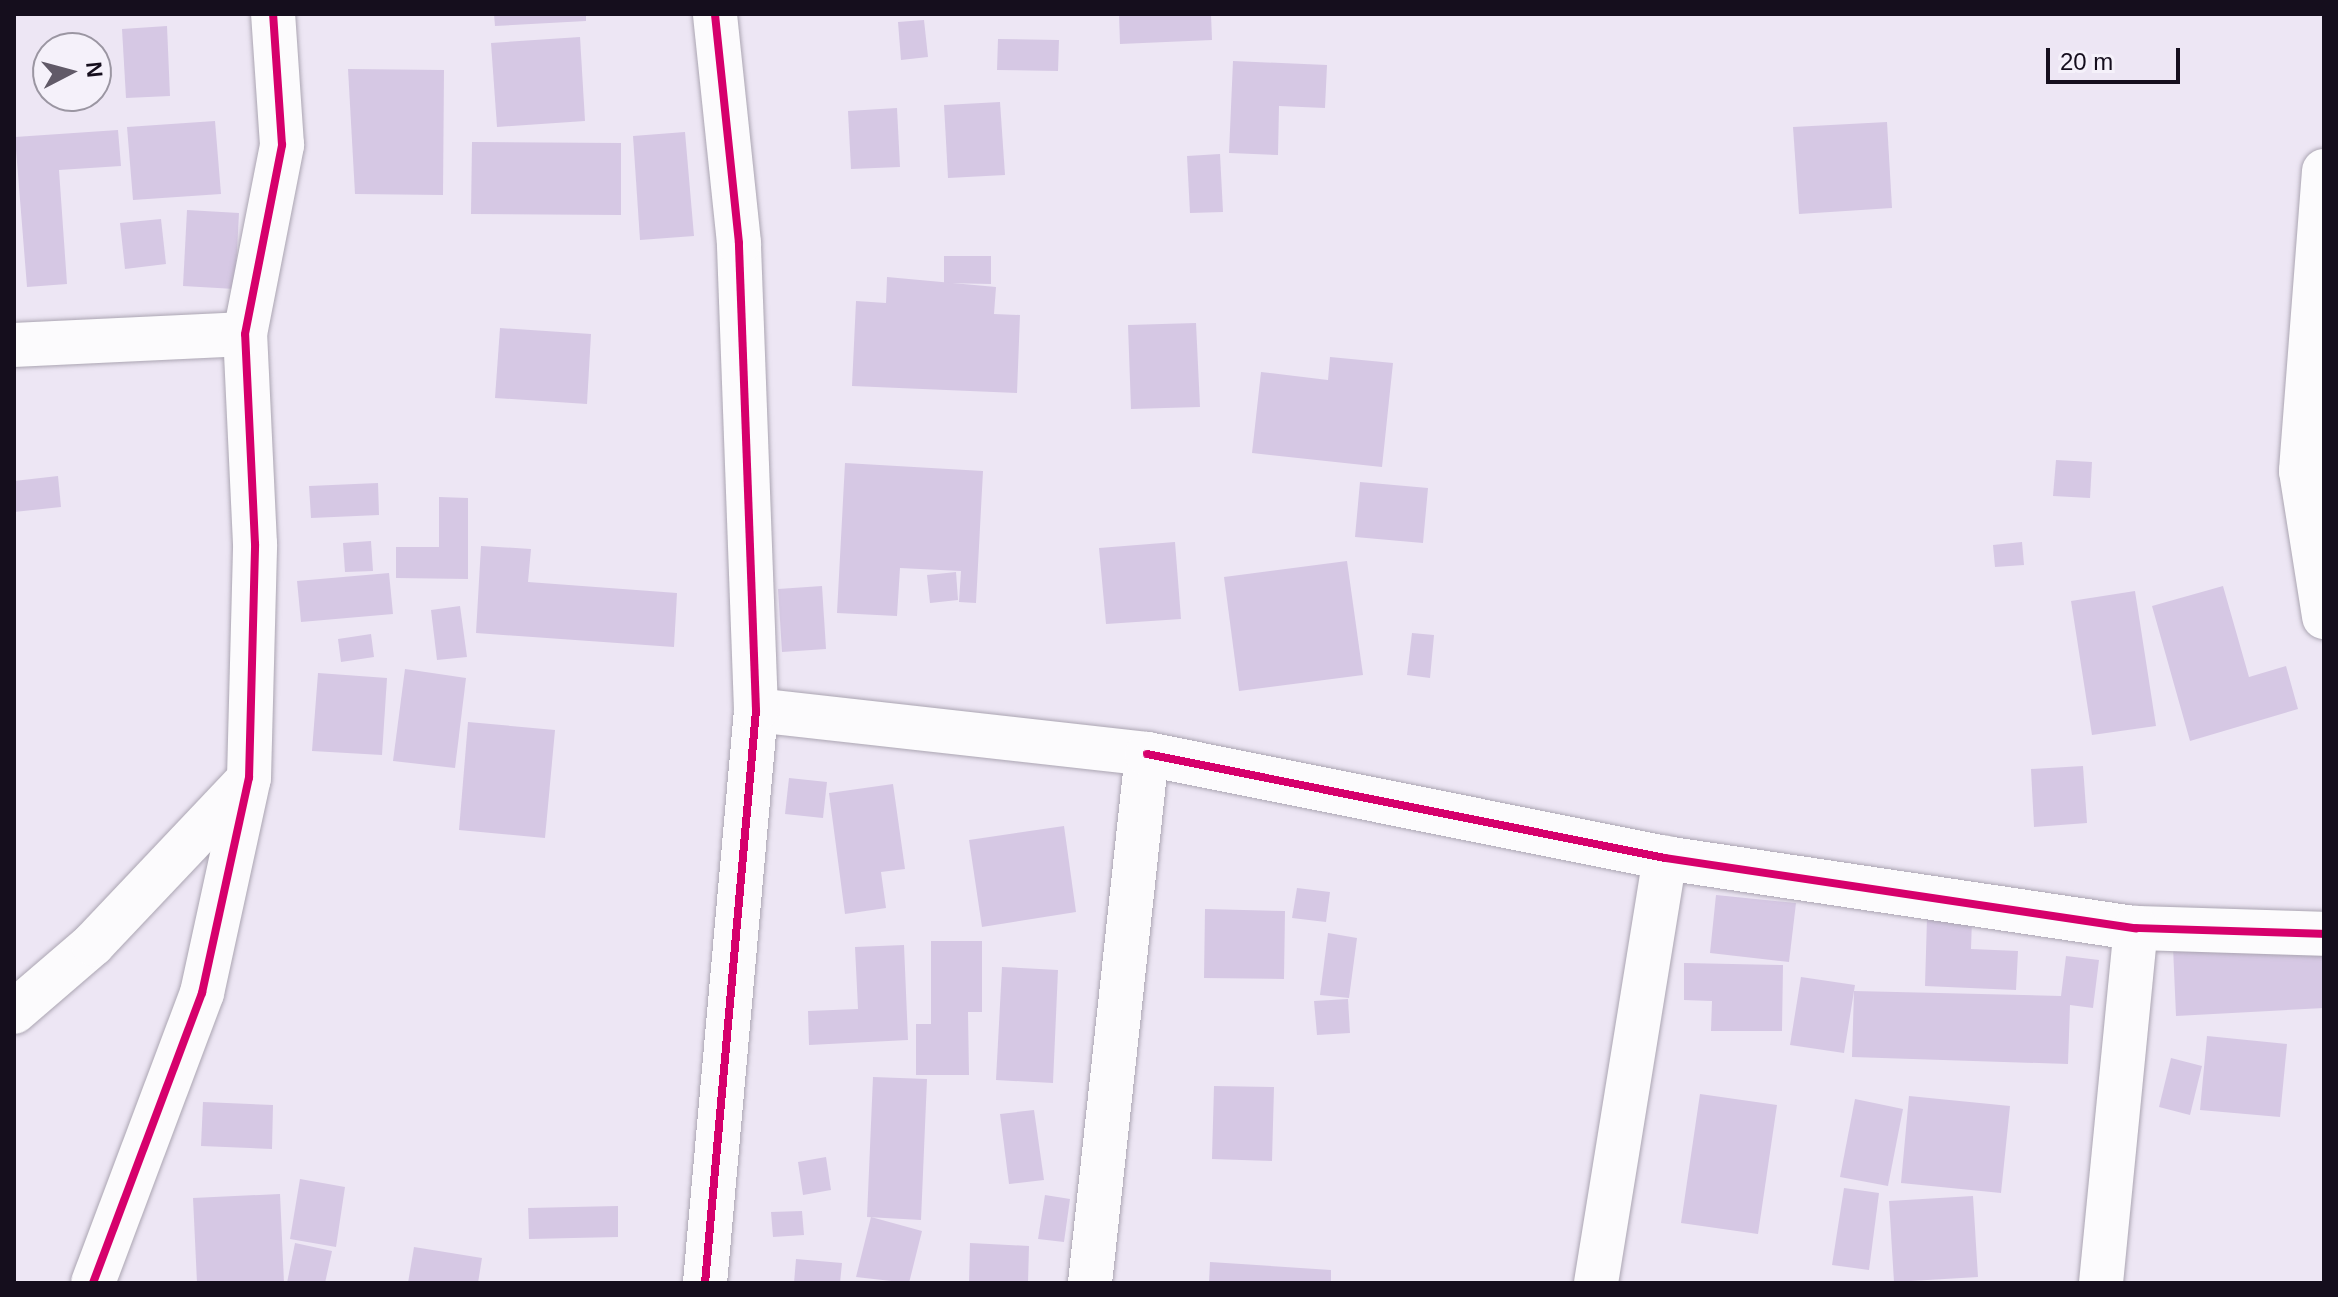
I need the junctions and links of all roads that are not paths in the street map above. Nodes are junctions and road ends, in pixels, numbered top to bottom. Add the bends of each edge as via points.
1 (273, 14) edge
2 (715, 14) edge
3 (2324, 171) edge
4 (245, 334) junction
5 (14, 345) edge
6 (2324, 617) edge
7 (756, 710) junction
8 (1147, 754) junction
9 (249, 778) junction
10 (1665, 858) junction
11 (2136, 928) junction
12 (2324, 934) edge
13 (14, 1012) edge
14 (93, 1283) edge
15 (705, 1283) edge
16 (1090, 1283) edge
17 (1596, 1283) edge
18 (2101, 1283) edge

1 - 4 street via 282,145
2 - 7 street via 739,243
3 - 6 street via 2301,471
4 - 5 street
4 - 9 street via 255,544
7 - 8 street
7 - 15 street
8 - 10 street
8 - 16 street
9 - 13 street via 93,944
9 - 14 street via 202,993
10 - 11 street
10 - 17 street
11 - 12 street
11 - 18 street

